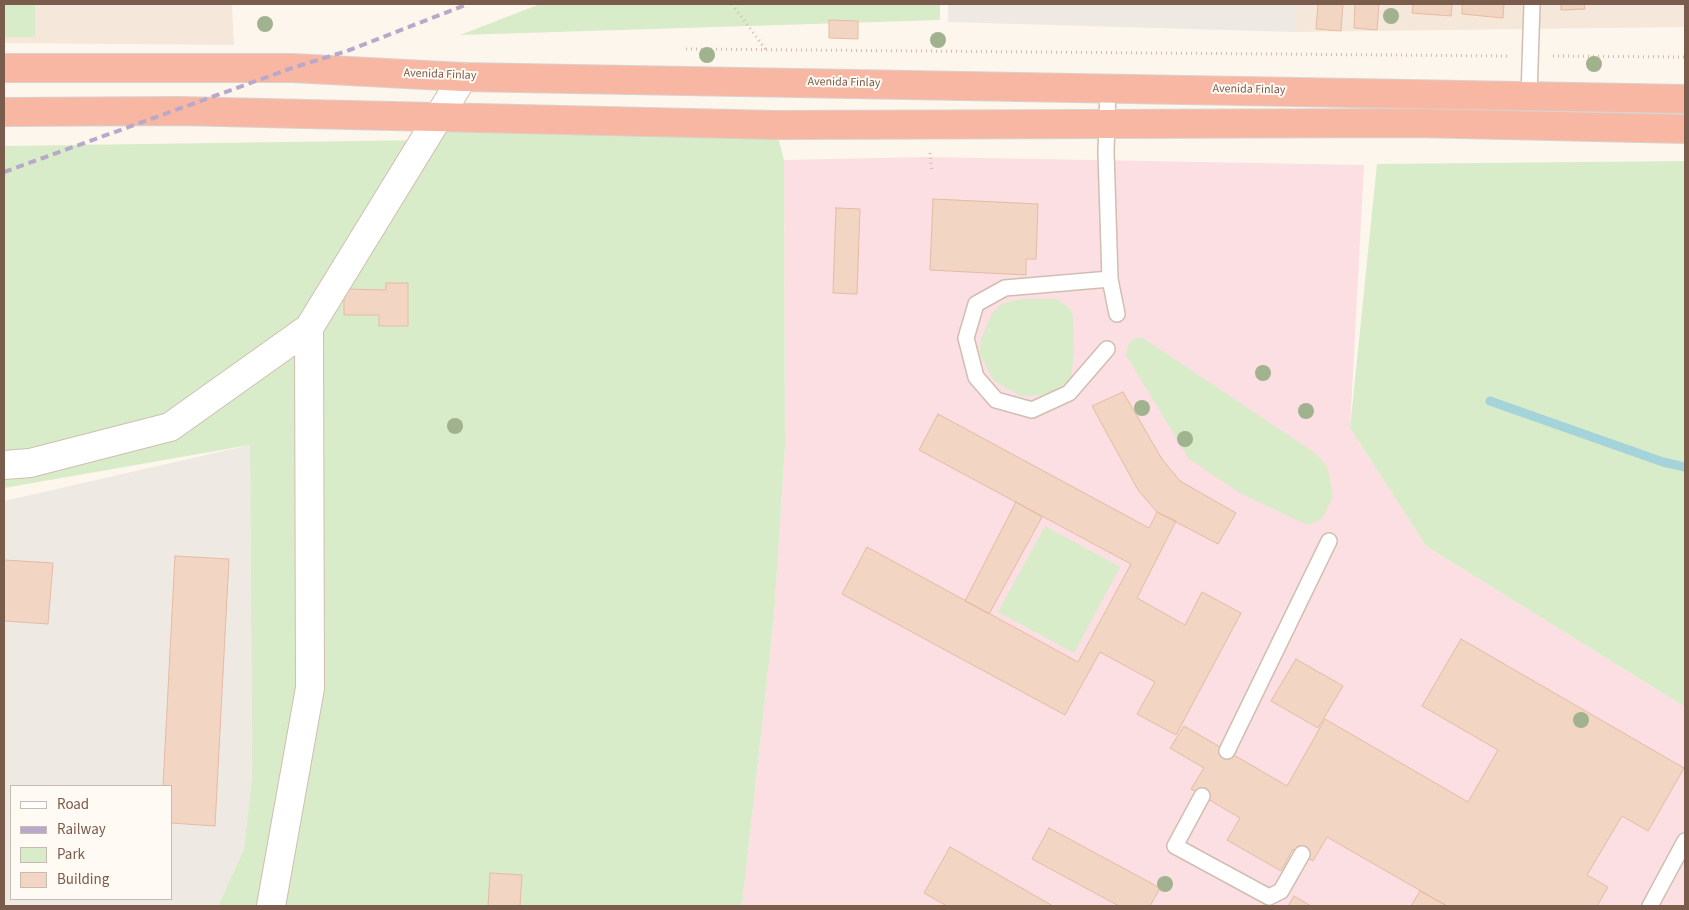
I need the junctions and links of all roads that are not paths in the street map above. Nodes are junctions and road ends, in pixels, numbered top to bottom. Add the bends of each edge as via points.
1 (1532, 4) edge
2 (4, 68) edge
3 (463, 77) junction
4 (1108, 87) junction
5 (1529, 96) junction
6 (1685, 99) edge
7 (4, 112) edge
8 (439, 118) junction
9 (1107, 126) junction
10 (1685, 129) edge
11 (1110, 279) junction
12 (1117, 314) dead end
13 (309, 328) junction
14 (1107, 349) dead end
15 (4, 465) edge
16 (1329, 541) dead end
17 (1227, 751) dead end
18 (1202, 796) dead end
19 (1685, 841) edge
20 (1302, 854) dead end
21 (271, 906) edge
22 (1650, 906) edge

1 - 5 lane
2 - 3 highway, Avenida Finlay via 292,68
3 - 4 highway, Avenida Finlay
3 - 8 street
4 - 5 highway, Avenida Finlay
4 - 9 lane
5 - 6 highway, Avenida Finlay
7 - 8 highway via 179,110
8 - 9 highway via 775,125
8 - 13 street
9 - 10 highway via 1416,123
9 - 11 lane
11 - 12 lane
11 - 14 lane via 1005,288 976,304 966,338 976,376 996,400 1032,410 1069,393
13 - 15 street via 170,427 30,463
13 - 21 street via 310,688
16 - 17 lane
18 - 20 lane via 1175,846 1269,897 1281,891
19 - 22 lane

